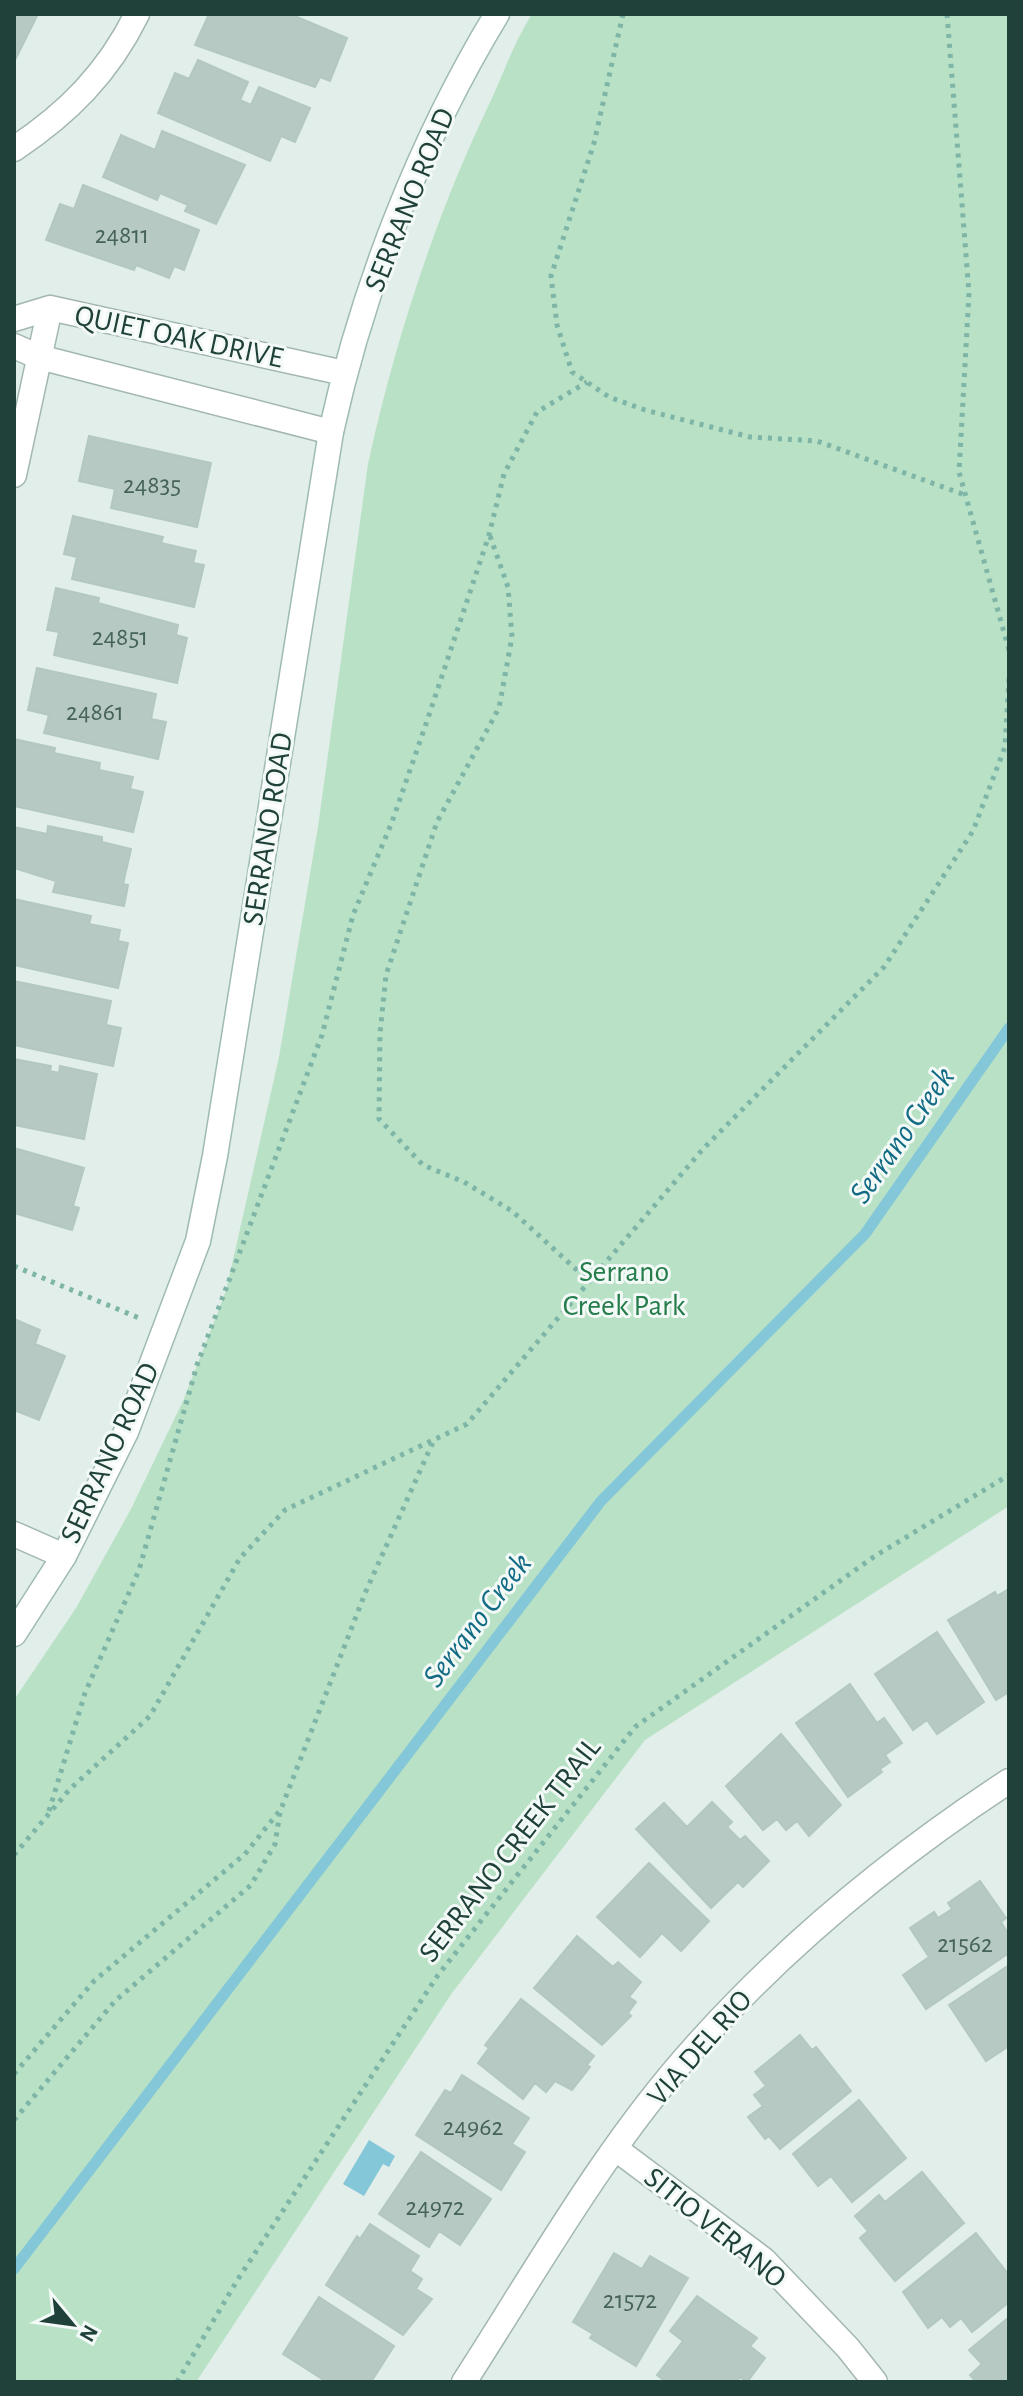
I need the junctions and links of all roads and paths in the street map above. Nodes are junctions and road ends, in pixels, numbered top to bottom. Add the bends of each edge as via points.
1 (137, 14) edge
2 (497, 14) edge
3 (623, 14) edge
4 (947, 14) edge
5 (14, 149) edge
6 (50, 308) junction
7 (14, 319) edge
8 (14, 346) edge
9 (39, 357) junction
10 (344, 373) junction
11 (587, 382) junction
12 (331, 432) junction
13 (14, 475) edge
14 (965, 495) junction
15 (489, 535) junction
16 (1009, 650) edge
17 (1009, 678) edge
18 (14, 1266) edge
19 (589, 1281) junction
20 (165, 1329) junction
21 (434, 1440) junction
22 (1009, 1475) edge
23 (14, 1534) edge
24 (64, 1556) junction
25 (14, 1634) edge
26 (1007, 1788) edge
27 (281, 1809) junction
28 (47, 1816) junction
29 (14, 1855) edge
30 (14, 2074) edge
31 (14, 2120) edge
32 (616, 2149) junction
33 (177, 2382) edge
34 (464, 2382) edge
35 (875, 2382) edge

1 - 5 street via 107,67 83,95
2 - 10 street, SERRANO ROAD via 436,128 387,245
3 - 11 path via 594,143 551,276 557,325 572,372
4 - 14 path via 969,293 959,472
6 - 7 street, QUIET OAK DRIVE
6 - 9 street
6 - 10 street, QUIET OAK DRIVE
8 - 9 street, QUIET OAK DRIVE
9 - 12 street, QUIET OAK DRIVE
9 - 13 street
10 - 12 street, SERRANO ROAD
11 - 14 path via 609,397 698,426 750,437 817,441
11 - 15 path via 537,412 504,474
12 - 20 street, SERRANO ROAD via 215,1156 198,1241
14 - 16 path
15 - 19 path via 508,587 512,637 499,708 437,822 386,975 379,1119 423,1165 512,1211
15 - 28 path via 392,822 353,915 322,1035 197,1365 139,1570 85,1693
17 - 19 path via 1005,747 973,831 884,967 703,1149
18 - 20 path
19 - 21 path via 467,1424
20 - 24 street, SERRANO ROAD via 126,1432
21 - 27 path via 366,1591
21 - 28 path via 285,1510 240,1558 150,1716
22 - 33 path, SERRANO CREEK TRAIL via 875,1556 635,1727 438,1975 238,2279
23 - 24 street
24 - 25 street, SERRANO ROAD
26 - 32 street, VIA DEL RIO via 878,1872 786,1953 694,2049
27 - 30 path via 245,1854 94,1981
27 - 31 path via 275,1844 251,1885 115,2001
28 - 29 path
32 - 34 street, VIA DEL RIO
32 - 35 street, SITIO VERANO via 764,2260

